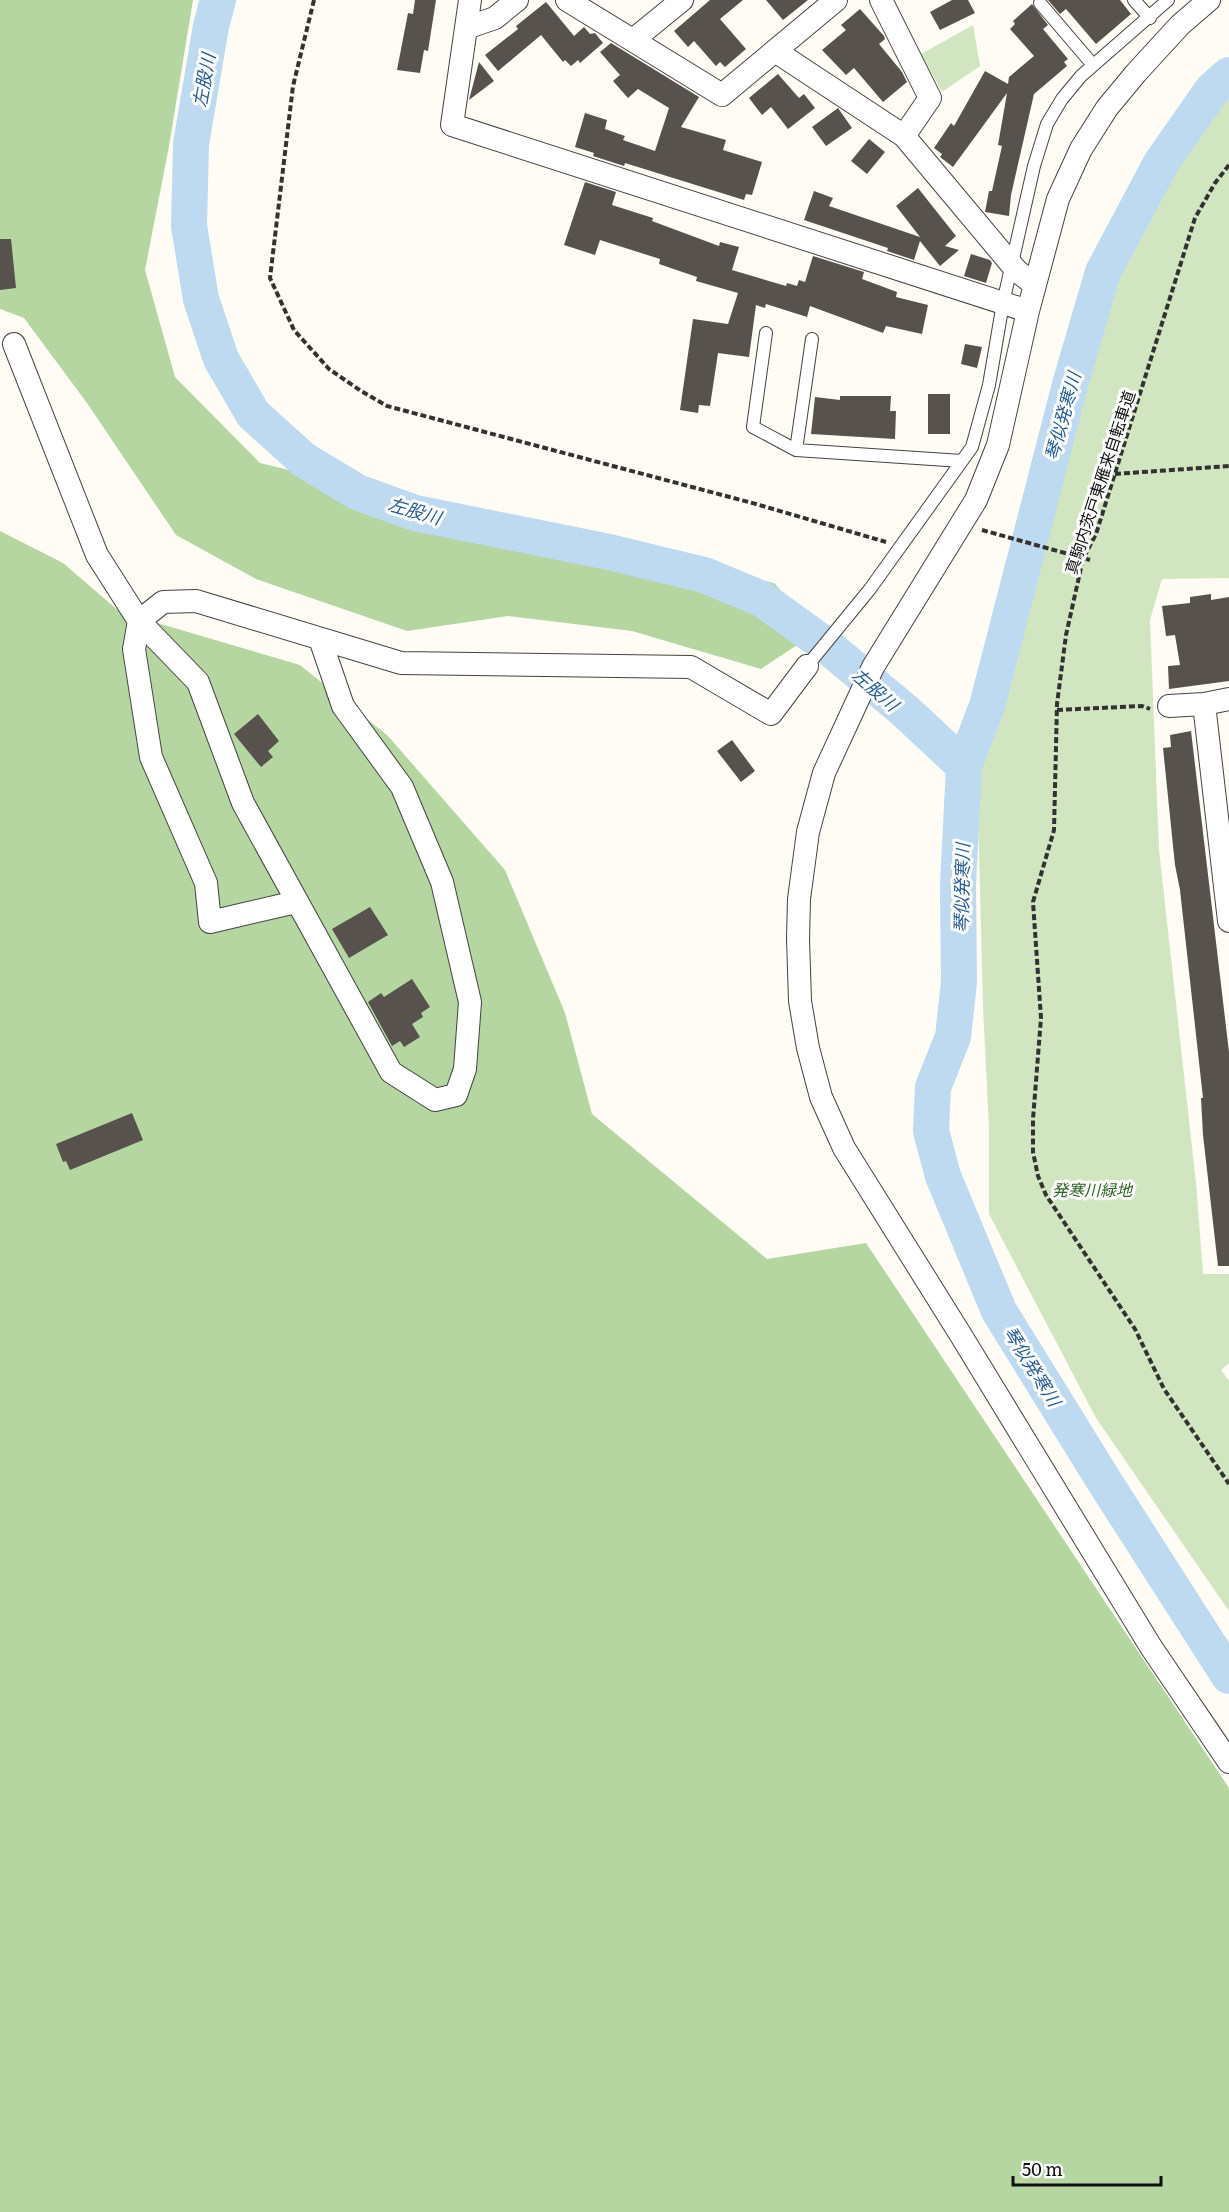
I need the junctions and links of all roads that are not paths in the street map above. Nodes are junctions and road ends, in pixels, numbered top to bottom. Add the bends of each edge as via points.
1 (470, 0) edge
2 (517, 0) edge
3 (567, 0) edge
4 (682, 0) edge
5 (836, 0) edge
6 (881, 0) edge
7 (1134, 0) edge
8 (1168, 0) edge
9 (1209, 0) edge
10 (1040, 3) dead end
11 (1150, 18) junction
12 (466, 28) junction
13 (633, 40) junction
14 (776, 51) junction
15 (1093, 66) junction
16 (904, 136) junction
17 (1012, 266) junction
18 (1035, 285) junction
19 (1003, 303) junction
20 (1029, 311) junction
21 (766, 333) dead end
22 (812, 339) dead end
23 (14, 344) dead end
24 (796, 450) junction
25 (962, 461) junction
26 (139, 621) junction
27 (320, 639) junction
28 (807, 666) joint
29 (1229, 699) edge
30 (1204, 704) junction
31 (1164, 709) road end
32 (296, 902) junction
33 (1229, 921) edge
34 (1229, 1762) edge

1 - 12 street
2 - 12 street via 495,18
3 - 13 street
4 - 13 street
5 - 14 street
6 - 16 street via 930,98
7 - 11 lane
8 - 11 lane
9 - 18 street via 1136,73 1081,149 1058,200
10 - 15 lane
11 - 15 lane
12 - 19 street via 452,125
13 - 14 street via 722,95
14 - 16 street
15 - 17 lane via 1062,99 1047,124
16 - 17 street
17 - 18 street
17 - 19 lane
18 - 20 street
19 - 20 street
19 - 25 lane via 989,385 972,447
20 - 34 street via 998,445 976,500 873,667 824,773 807,832 799,899 800,1001 821,1097 850,1158 1150,1647
21 - 24 lane via 753,427
22 - 24 lane
23 - 26 street via 98,555
24 - 25 lane
25 - 28 lane via 870,590
26 - 27 street via 163,602 196,601
26 - 32 street via 198,682 243,803
26 - 32 street via 134,649 151,757 206,883 210,922
27 - 28 street via 401,663 691,667 771,714
27 - 32 street via 343,706 402,787 442,882 470,1002 465,1069 456,1095 435,1100 391,1072
29 - 30 street
30 - 31 street
30 - 33 street

